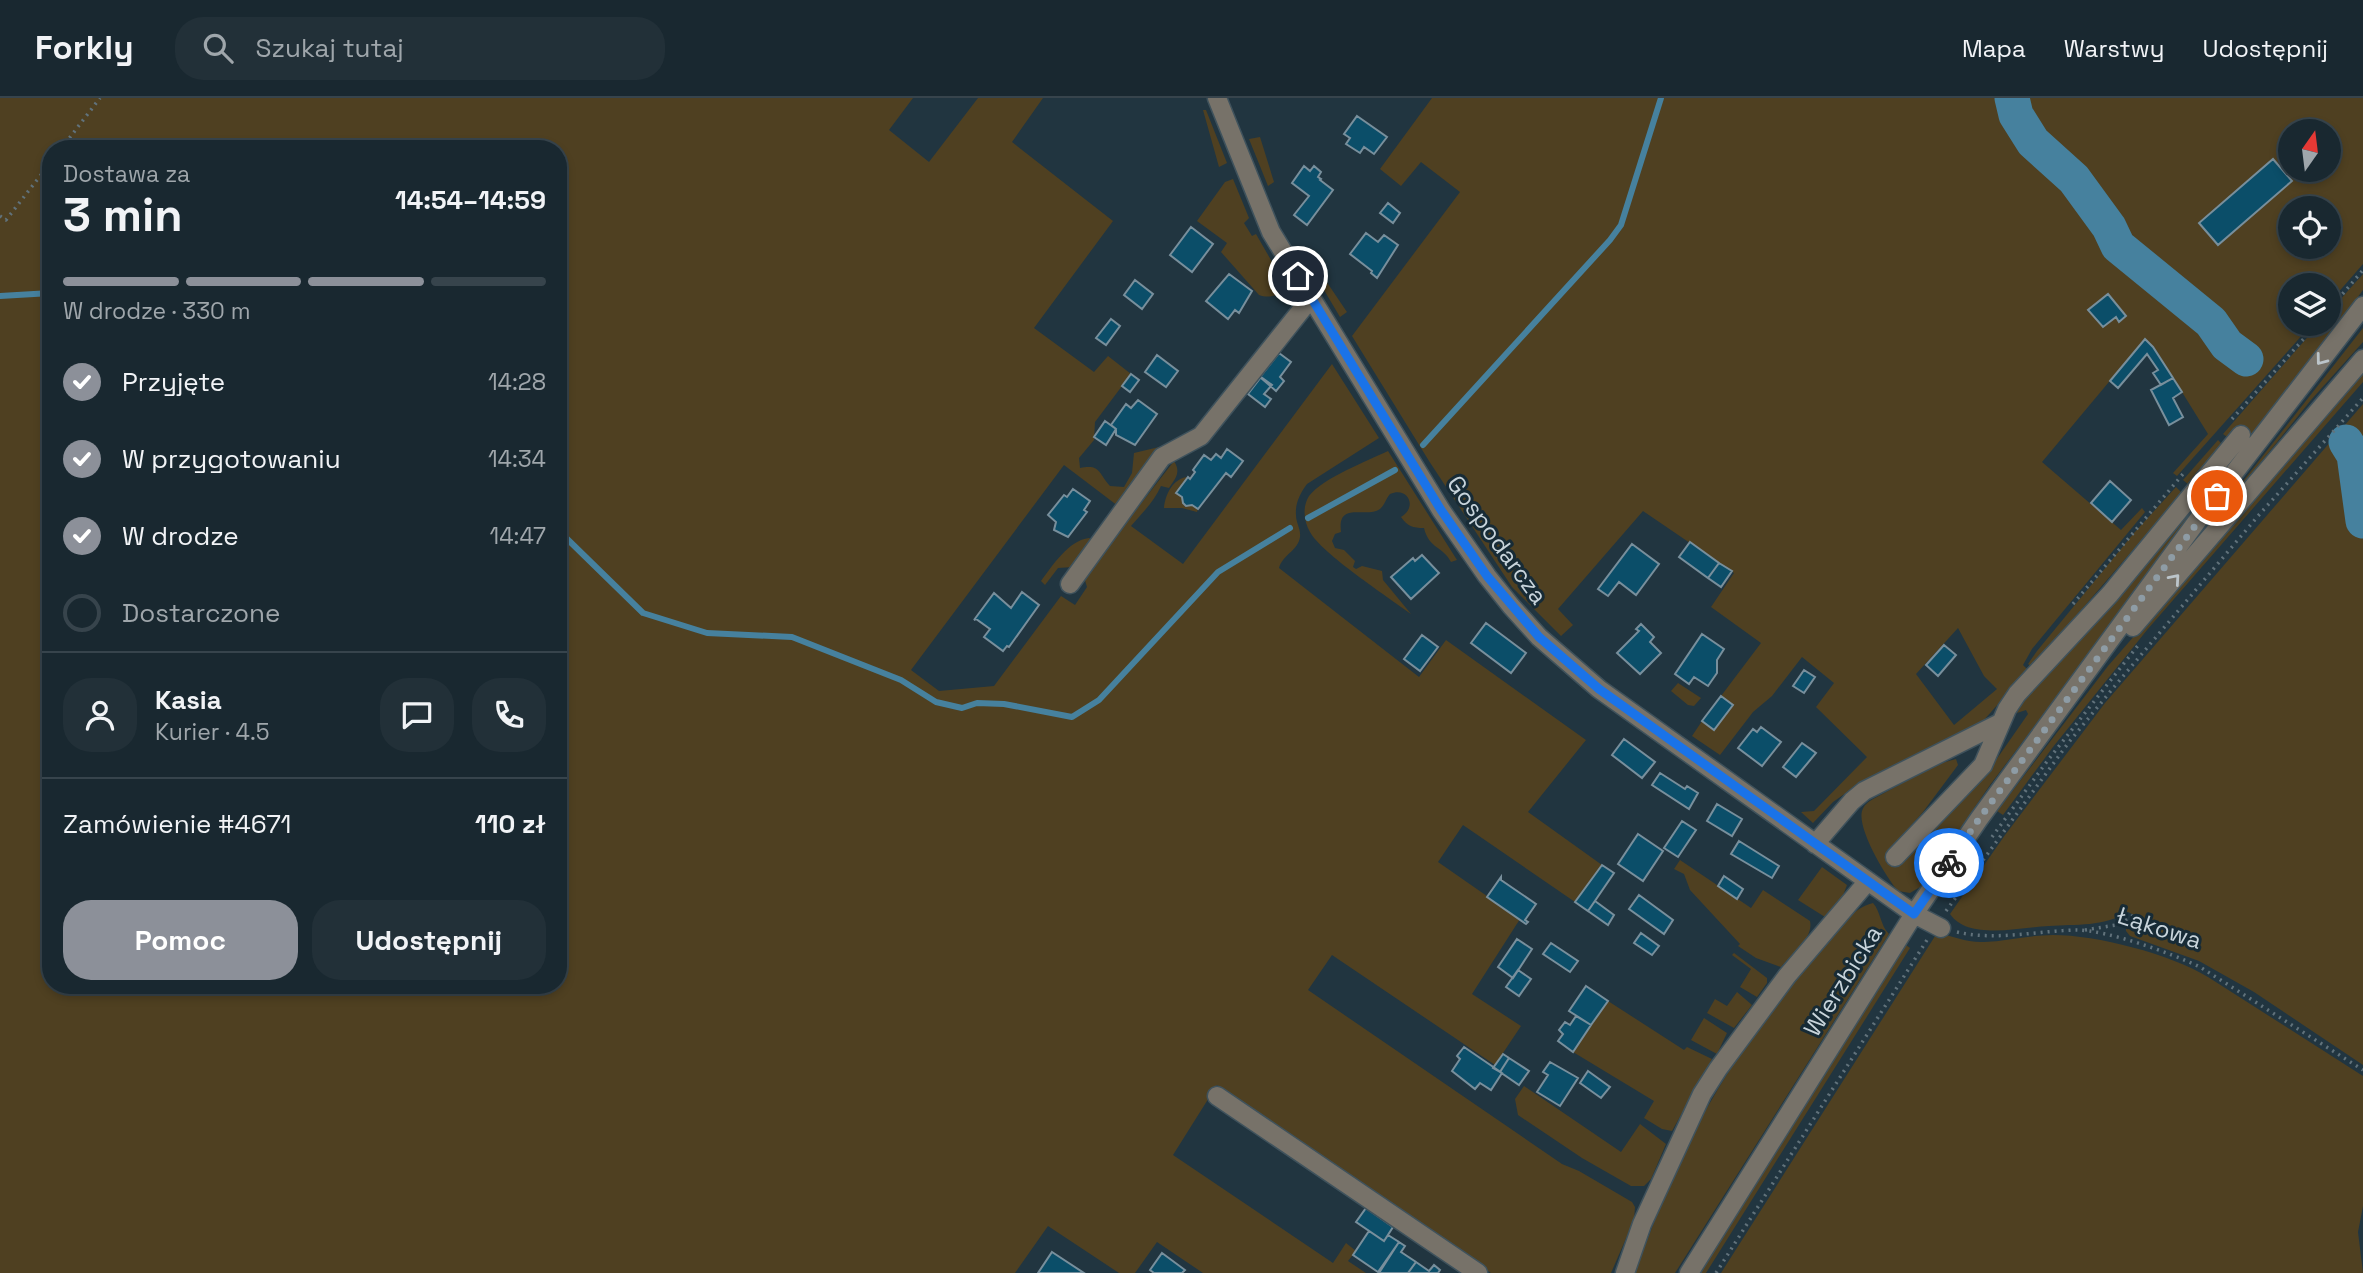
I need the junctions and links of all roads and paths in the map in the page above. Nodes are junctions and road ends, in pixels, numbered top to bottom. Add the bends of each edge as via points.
1 (100, 98) edge
2 (1217, 98) edge
3 (68, 140) edge
4 (42, 174) edge
5 (0, 216) edge
6 (2363, 270) edge
7 (2341, 296) edge
8 (1311, 298) junction
9 (2363, 306) edge
10 (2363, 359) edge
11 (2363, 389) edge
12 (2363, 398) edge
13 (2241, 435) dead end
14 (2230, 479) junction
15 (2202, 482) junction
16 (2207, 566) dead end
17 (1070, 584) dead end
18 (2142, 641) dead end
19 (2000, 723) junction
20 (2050, 723) junction
21 (1987, 842) dead end
22 (1815, 844) junction
23 (1895, 857) dead end
24 (1868, 881) junction
25 (1946, 901) dead end
26 (1914, 914) junction
27 (2134, 915) dead end
28 (1936, 926) junction
29 (2080, 930) junction
30 (2363, 1070) edge
31 (1217, 1096) dead end
32 (1478, 1273) edge
33 (1625, 1273) edge
34 (1689, 1273) edge
35 (1710, 1273) edge
36 (1716, 1273) edge

1 - 3 path
2 - 8 street, Gospodarcza via 1271,232
4 - 5 path via 6,220
6 - 7 path
8 - 17 street via 1201,436 1163,457
8 - 22 street, Gospodarcza via 1441,510 1511,606 1599,689
9 -> 14 street, Wierzbicka
20 -> 10 street, Wierzbicka
11 - 16 path
12 - 28 path via 2069,742
13 - 15 street
14 - 15 street
14 - 20 street, Wierzbicka
15 - 19 street via 2110,594 2017,694
18 - 21 path
19 - 22 street via 1864,791
19 - 23 street via 1983,765
20 - 26 street, Wierzbicka
22 - 24 street, Gospodarcza
24 - 26 street, Gospodarcza
24 - 33 street via 1787,976 1708,1085 1642,1224
25 - 28 path
26 - 28 street
26 - 34 street, Wierzbicka
27 - 29 path via 2116,925
28 - 29 path, Łąkowa via 1990,936
28 - 35 path
28 - 36 path
29 - 30 path, Łąkowa via 2139,944 2200,967
31 - 32 street

